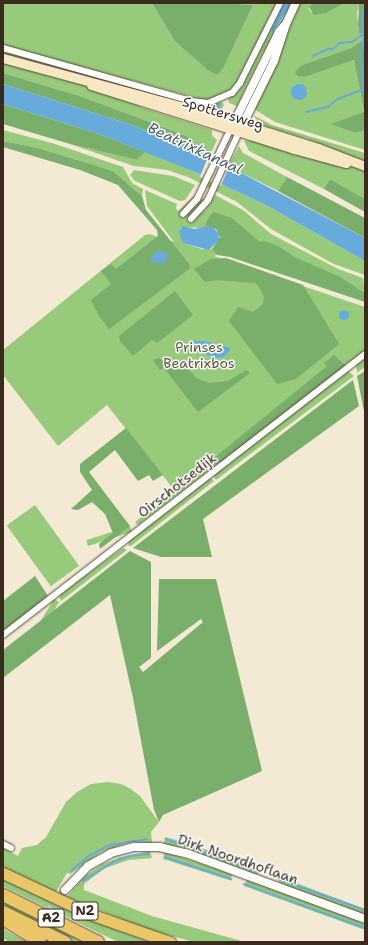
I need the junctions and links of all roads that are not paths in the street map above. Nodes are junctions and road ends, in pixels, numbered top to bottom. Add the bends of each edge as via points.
1 (280, 3) edge
2 (296, 3) edge
3 (3, 48) edge
4 (3, 58) edge
5 (237, 127) junction
6 (362, 165) edge
7 (183, 214) dead end
8 (191, 219) dead end
9 (365, 354) edge
10 (3, 635) edge
11 (3, 844) edge
12 (11, 848) dead end
13 (3, 873) edge
14 (65, 890) tunnel mouth
15 (3, 895) edge
16 (3, 912) edge
17 (3, 919) edge
18 (365, 919) edge
19 (40, 942) edge
20 (65, 942) edge
21 (98, 942) edge
22 (170, 942) edge

1 - 3 street, Spottersweg via 243,79 235,90 223,98 208,103 191,101
2 - 5 street via 274,61
4 - 5 main road, Spottersweg via 97,81
5 - 6 main road, Spottersweg via 318,148
5 - 7 street via 224,144 198,195
5 - 8 street via 232,147 208,200
9 - 10 street, Oirschotsedijk
11 - 12 street
13 - 22 highway, N2 via 90,914
14 - 18 street, Dirk Noordhoflaan via 88,866 111,853 134,847 158,847 186,853
15 - 21 highway, A2
16 - 20 highway
17 - 19 highway, A2

